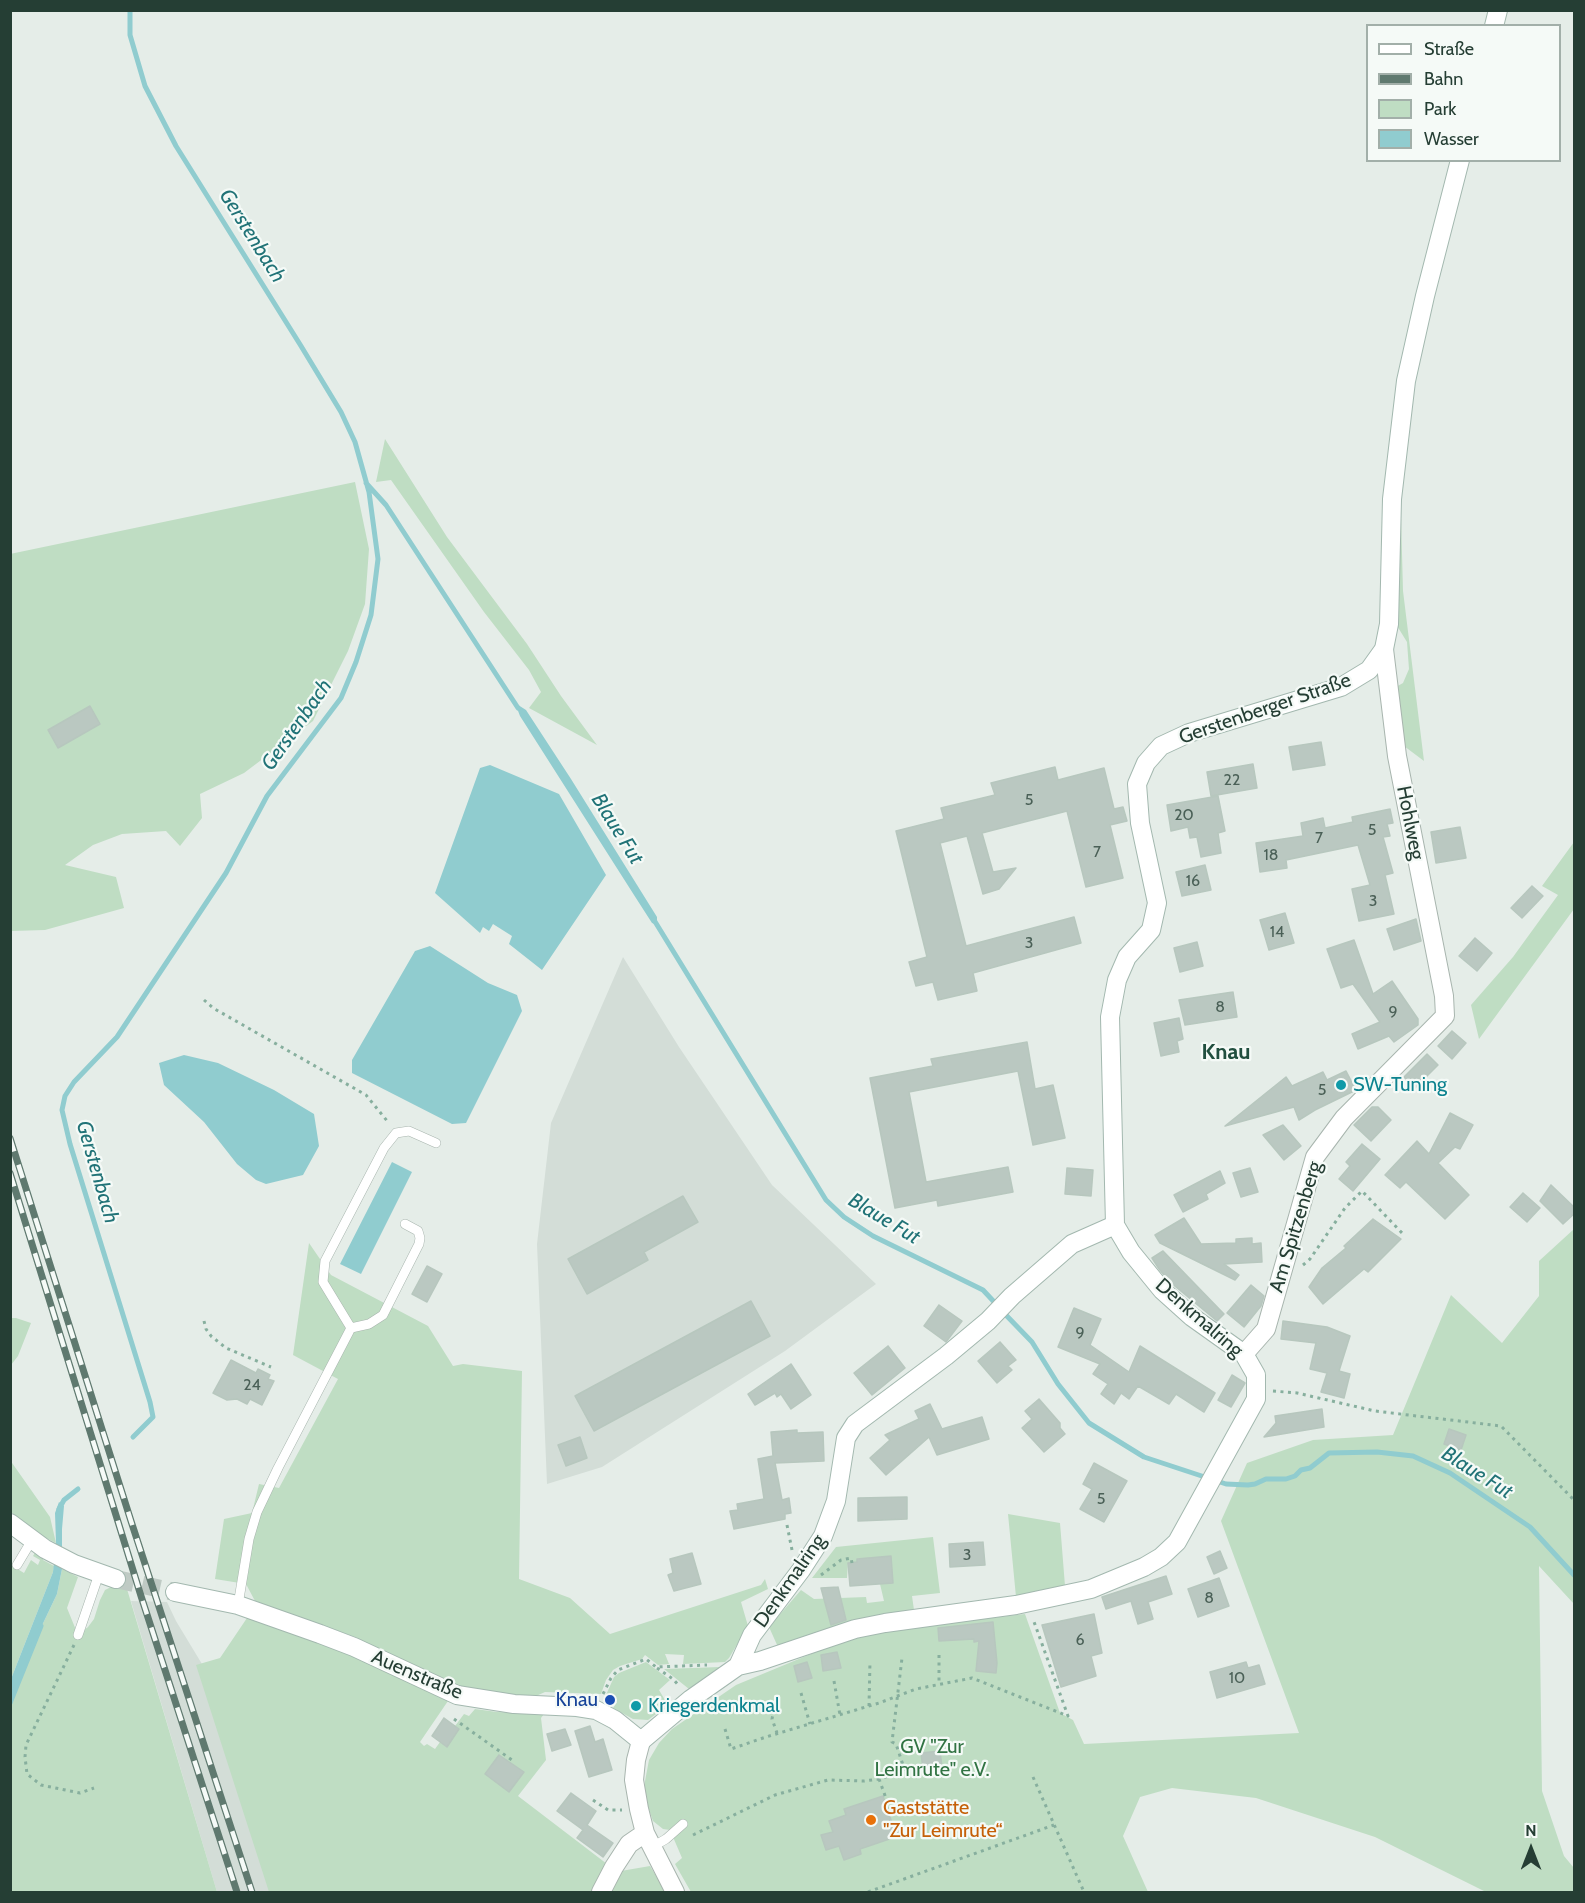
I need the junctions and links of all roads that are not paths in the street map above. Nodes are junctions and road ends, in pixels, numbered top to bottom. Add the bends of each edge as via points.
1 (1459, 162) edge
2 (1384, 649) junction
3 (1444, 996) joint
4 (436, 1143) dead end
5 (405, 1224) dead end
6 (1115, 1225) junction
7 (351, 1328) junction
8 (1244, 1354) junction
9 (10, 1522) edge
10 (38, 1544) junction
11 (17, 1565) dead end
12 (107, 1577) joint
13 (176, 1592) tunnel mouth
14 (237, 1605) junction
15 (78, 1635) road end
16 (735, 1669) junction
17 (641, 1741) junction
18 (683, 1824) dead end
19 (649, 1840) junction
20 (601, 1893) edge
21 (675, 1893) edge

1 - 2 street, Gerstenberger Straße via 1406,381 1392,499 1389,624
2 - 3 street, Hohlweg via 1397,756
2 - 6 street, Gerstenberger Straße via 1369,670 1341,687 1190,733 1161,746 1146,763 1137,784 1140,823 1156,903 1151,930 1127,957 1117,980 1110,1017
3 - 8 street, Am Spitzenberg via 1445,1016 1344,1118 1315,1157 1266,1329
4 - 7 lane via 409,1131 396,1133 384,1148 324,1261 323,1282
5 - 7 lane via 418,1231 420,1238 395,1294 383,1315 369,1324
6 - 8 street, Denkmalring via 1162,1290
6 - 16 street, Denkmalring via 1072,1244 988,1322 855,1424 846,1438 836,1501 824,1536 752,1635
7 - 14 lane via 257,1512
8 - 16 street, Denkmalring via 1256,1375 1256,1399 1177,1542 1161,1557 1091,1589 1028,1603 855,1629
9 - 10 street
10 - 11 lane
10 - 12 street
12 - 15 lane
13 - 14 street, Auenstraße
14 - 17 street, Auenstraße via 354,1647 457,1695 596,1710
16 - 17 street, Denkmalring
17 - 19 street via 634,1780
18 - 19 lane via 675,1832
19 - 20 street via 629,1844
19 - 21 street

